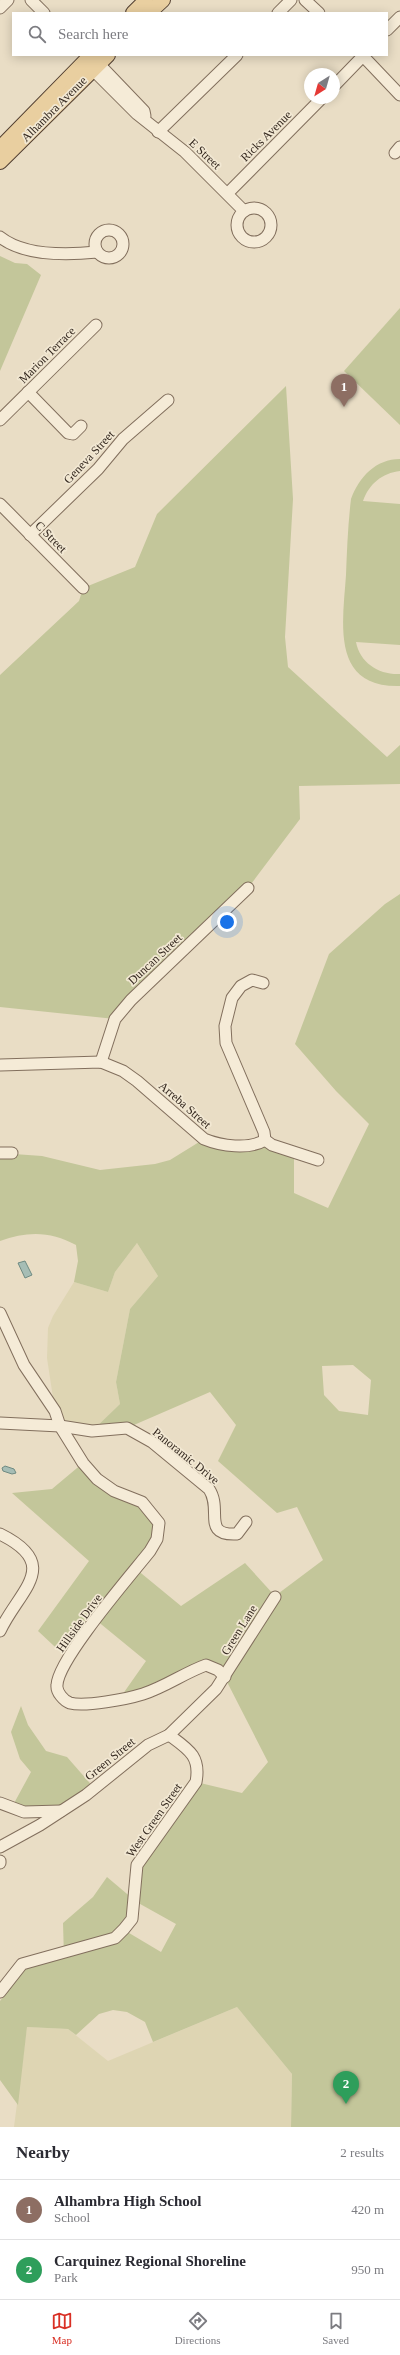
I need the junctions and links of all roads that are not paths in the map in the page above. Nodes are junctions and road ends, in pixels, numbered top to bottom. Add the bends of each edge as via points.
1 (8, 0) edge
2 (31, 0) edge
3 (146, 0) edge
4 (162, 0) edge
5 (291, 0) edge
6 (305, 0) edge
7 (0, 8) edge
8 (43, 12) edge
9 (134, 12) edge
10 (150, 12) edge
11 (279, 12) edge
12 (318, 12) edge
13 (400, 17) edge
14 (388, 29) edge
15 (236, 56) edge
16 (362, 56) edge
17 (364, 56) edge
18 (94, 60) edge
19 (340, 80) edge
20 (400, 95) edge
21 (316, 104) edge
22 (158, 132) junction
23 (0, 148) edge
24 (0, 162) edge
25 (228, 193) junction
26 (244, 211) dead end
27 (0, 237) edge
28 (97, 252) dead end
29 (96, 325) dead end
30 (28, 392) junction
31 (168, 400) dead end
32 (0, 420) edge
33 (81, 426) dead end
34 (0, 504) edge
35 (30, 535) junction
36 (83, 588) dead end
37 (248, 888) dead end
38 (263, 983) dead end
39 (101, 1062) junction
40 (0, 1065) edge
41 (265, 1140) junction
42 (0, 1152) edge
43 (12, 1153) dead end
44 (318, 1160) dead end
45 (0, 1312) edge
46 (0, 1423) edge
47 (60, 1426) junction
48 (77, 1429) junction
49 (70, 1441) junction
50 (246, 1522) dead end
51 (0, 1534) edge
52 (275, 1596) dead end
53 (0, 1631) edge
54 (225, 1678) junction
55 (169, 1735) junction
56 (0, 1803) edge
57 (62, 1811) junction
58 (0, 1847) edge
59 (0, 1992) edge

1 - 7 street
2 - 8 street
3 - 9 main road
4 - 10 main road
5 - 11 street
6 - 12 street
13 - 14 street
15 - 22 street
16 - 19 street
17 - 20 street
18 - 22 street, E Street via 115,86 144,111 146,119
18 - 23 main road, Alhambra Avenue
18 - 24 main road, Alhambra Avenue
21 - 25 street, Ricks Avenue
22 - 25 street, E Street via 185,152
25 - 26 street, E Street
27 - 28 street via 18,247 39,251
29 - 30 street, Marion Terrace
30 - 32 street, Marion Terrace
30 - 33 street via 68,433 73,434
31 - 35 street, Geneva Street via 123,439 98,469
34 - 35 street, C Street
35 - 36 street, C Street
37 - 39 street, Duncan Street via 131,1000 115,1019
38 - 41 street via 252,980 240,986 232,998 225,1026 226,1043
39 - 40 street, Arreba Street
39 - 41 street, Arreba Street via 123,1071 204,1139 216,1144 243,1145 258,1144
41 - 44 street via 272,1145
42 - 43 street
45 - 47 street, Hillside Drive via 24,1365 55,1411
46 - 47 street, Panoramic Drive
47 - 48 street, Panoramic Drive
47 - 49 street, Hillside Drive
48 - 49 street
48 - 50 street, Panoramic Drive via 127,1428 146,1438 209,1489 214,1497 215,1526 218,1532 224,1535 237,1534
49 - 54 street, Hillside Drive via 83,1463 97,1479 114,1491 142,1502 159,1523 157,1539 150,1551 85,1633 59,1674 56,1686 62,1698 70,1703 83,1704 141,1694 206,1665 218,1670
51 - 53 street via 28,1554 34,1571 28,1587 7,1616
52 - 54 street, Green Lane
54 - 55 street, Green Street
55 - 57 street, Green Street via 148,1745
55 - 59 street, West Green Street via 184,1745 195,1757 198,1769 196,1782 137,1865 132,1919 115,1938 22,1964
56 - 57 street via 24,1812
57 - 58 street, Green Street

